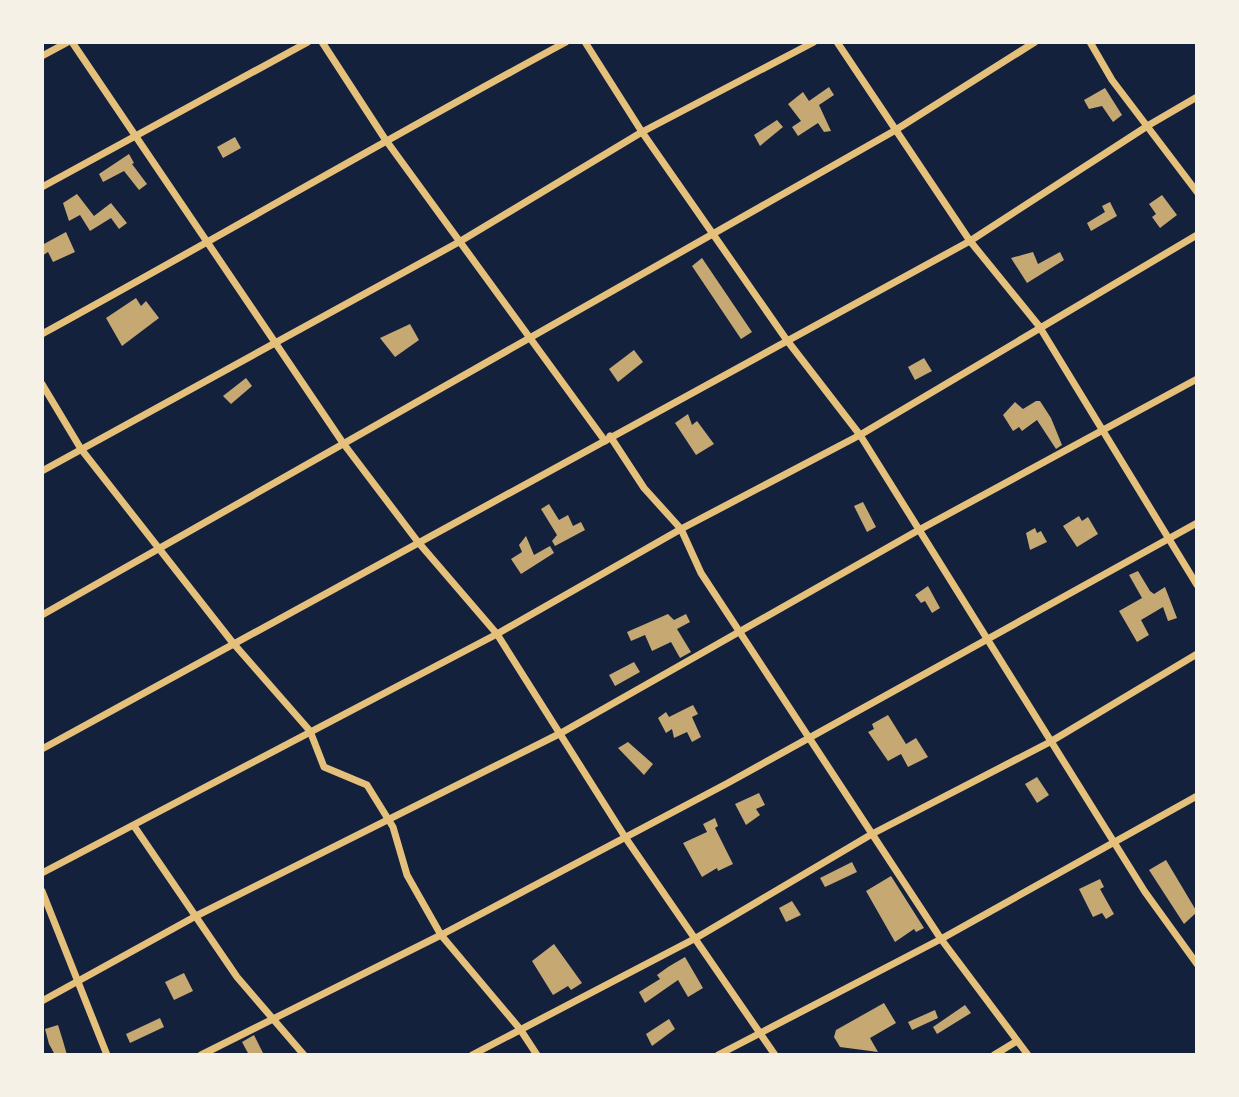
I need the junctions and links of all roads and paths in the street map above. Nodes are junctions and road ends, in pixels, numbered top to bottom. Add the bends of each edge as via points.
1 (70, 42) edge
2 (308, 42) edge
3 (322, 42) edge
4 (566, 42) edge
5 (585, 42) edge
6 (814, 42) edge
7 (838, 42) edge
8 (1035, 42) edge
9 (1090, 42) edge
10 (42, 56) edge
11 (1197, 97) edge
12 (1149, 125) junction
13 (894, 131) junction
14 (642, 132) junction
15 (134, 137) junction
16 (385, 139) junction
17 (42, 187) edge
18 (1197, 192) edge
19 (714, 234) junction
20 (1197, 235) edge
21 (970, 241) junction
22 (209, 242) junction
23 (459, 242) junction
24 (1039, 326) junction
25 (42, 334) edge
26 (786, 339) junction
27 (529, 340) junction
28 (275, 344) junction
29 (1197, 379) edge
30 (42, 384) edge
31 (1102, 430) junction
32 (860, 435) junction
33 (607, 438) junction
34 (344, 443) junction
35 (81, 449) junction
36 (42, 471) edge
37 (1197, 523) edge
38 (681, 529) junction
39 (917, 531) junction
40 (1168, 541) junction
41 (418, 542) junction
42 (160, 547) junction
43 (1197, 585) edge
44 (42, 615) edge
45 (497, 634) junction
46 (740, 634) junction
47 (985, 638) junction
48 (233, 643) junction
49 (1197, 654) edge
50 (310, 731) junction
51 (561, 733) junction
52 (809, 737) junction
53 (1050, 742) junction
54 (42, 749) edge
55 (1197, 796) edge
56 (389, 820) junction
57 (134, 826) junction
58 (872, 834) junction
59 (625, 837) junction
60 (1115, 845) junction
61 (42, 873) edge
62 (42, 891) edge
63 (196, 916) junction
64 (441, 935) junction
65 (696, 938) junction
66 (942, 939) junction
67 (1197, 964) edge
68 (78, 982) junction
69 (42, 1001) edge
70 (275, 1018) junction
71 (520, 1029) junction
72 (757, 1033) junction
73 (1017, 1041) junction
74 (107, 1055) edge
75 (201, 1055) edge
76 (304, 1055) edge
77 (471, 1055) edge
78 (537, 1055) edge
79 (719, 1055) edge
80 (775, 1055) edge
81 (993, 1055) edge
82 (1028, 1055) edge

1 - 10 street
1 - 15 street
2 - 15 street
3 - 16 street
4 - 16 street
5 - 14 street
6 - 14 street
7 - 13 street
8 - 13 street
9 - 12 street via 1112,80
11 - 12 street
12 - 18 street
12 - 21 street
13 - 19 street
13 - 21 street
14 - 19 street
14 - 23 street
15 - 17 street
15 - 22 street
16 - 22 street
16 - 23 street
19 - 26 street
19 - 27 street
20 - 24 street
21 - 24 street
21 - 26 street
22 - 25 street
22 - 28 street
23 - 27 street
23 - 28 street
24 - 31 street
24 - 32 street
26 - 32 street
26 - 33 street
27 - 33 street
27 - 34 street
28 - 34 street
28 - 35 street
29 - 31 street
30 - 35 street
31 - 39 street
31 - 40 street
32 - 38 street
32 - 39 street
33 - 38 street
33 - 41 street
34 - 41 street
34 - 42 street
35 - 36 street
35 - 42 street
37 - 40 street
38 - 45 street
38 - 46 street via 701,573
39 - 46 street
39 - 47 street
40 - 43 street
40 - 47 street
41 - 45 street
41 - 48 street
42 - 44 street
42 - 48 street
45 - 50 street
45 - 51 street
46 - 51 street
46 - 52 street
47 - 52 street
47 - 53 street
48 - 50 street
48 - 54 street
49 - 53 street
50 - 56 street via 324,768 367,785
50 - 57 street
51 - 56 street
51 - 59 street
52 - 58 street
52 - 59 street
53 - 58 street
53 - 60 street
55 - 60 street
56 - 63 street
56 - 64 street via 407,875
57 - 61 street
57 - 63 street
58 - 65 street
58 - 66 street
59 - 64 street
59 - 65 street
60 - 66 street
60 - 67 street
62 - 68 street
63 - 68 street
63 - 70 street via 237,977
64 - 70 street
64 - 71 street
65 - 71 street
65 - 72 street
66 - 72 street
66 - 73 street
68 - 69 street
68 - 74 street
70 - 75 street
70 - 76 street
71 - 77 street
71 - 78 street
72 - 79 street
72 - 80 street
73 - 81 street
73 - 82 street

